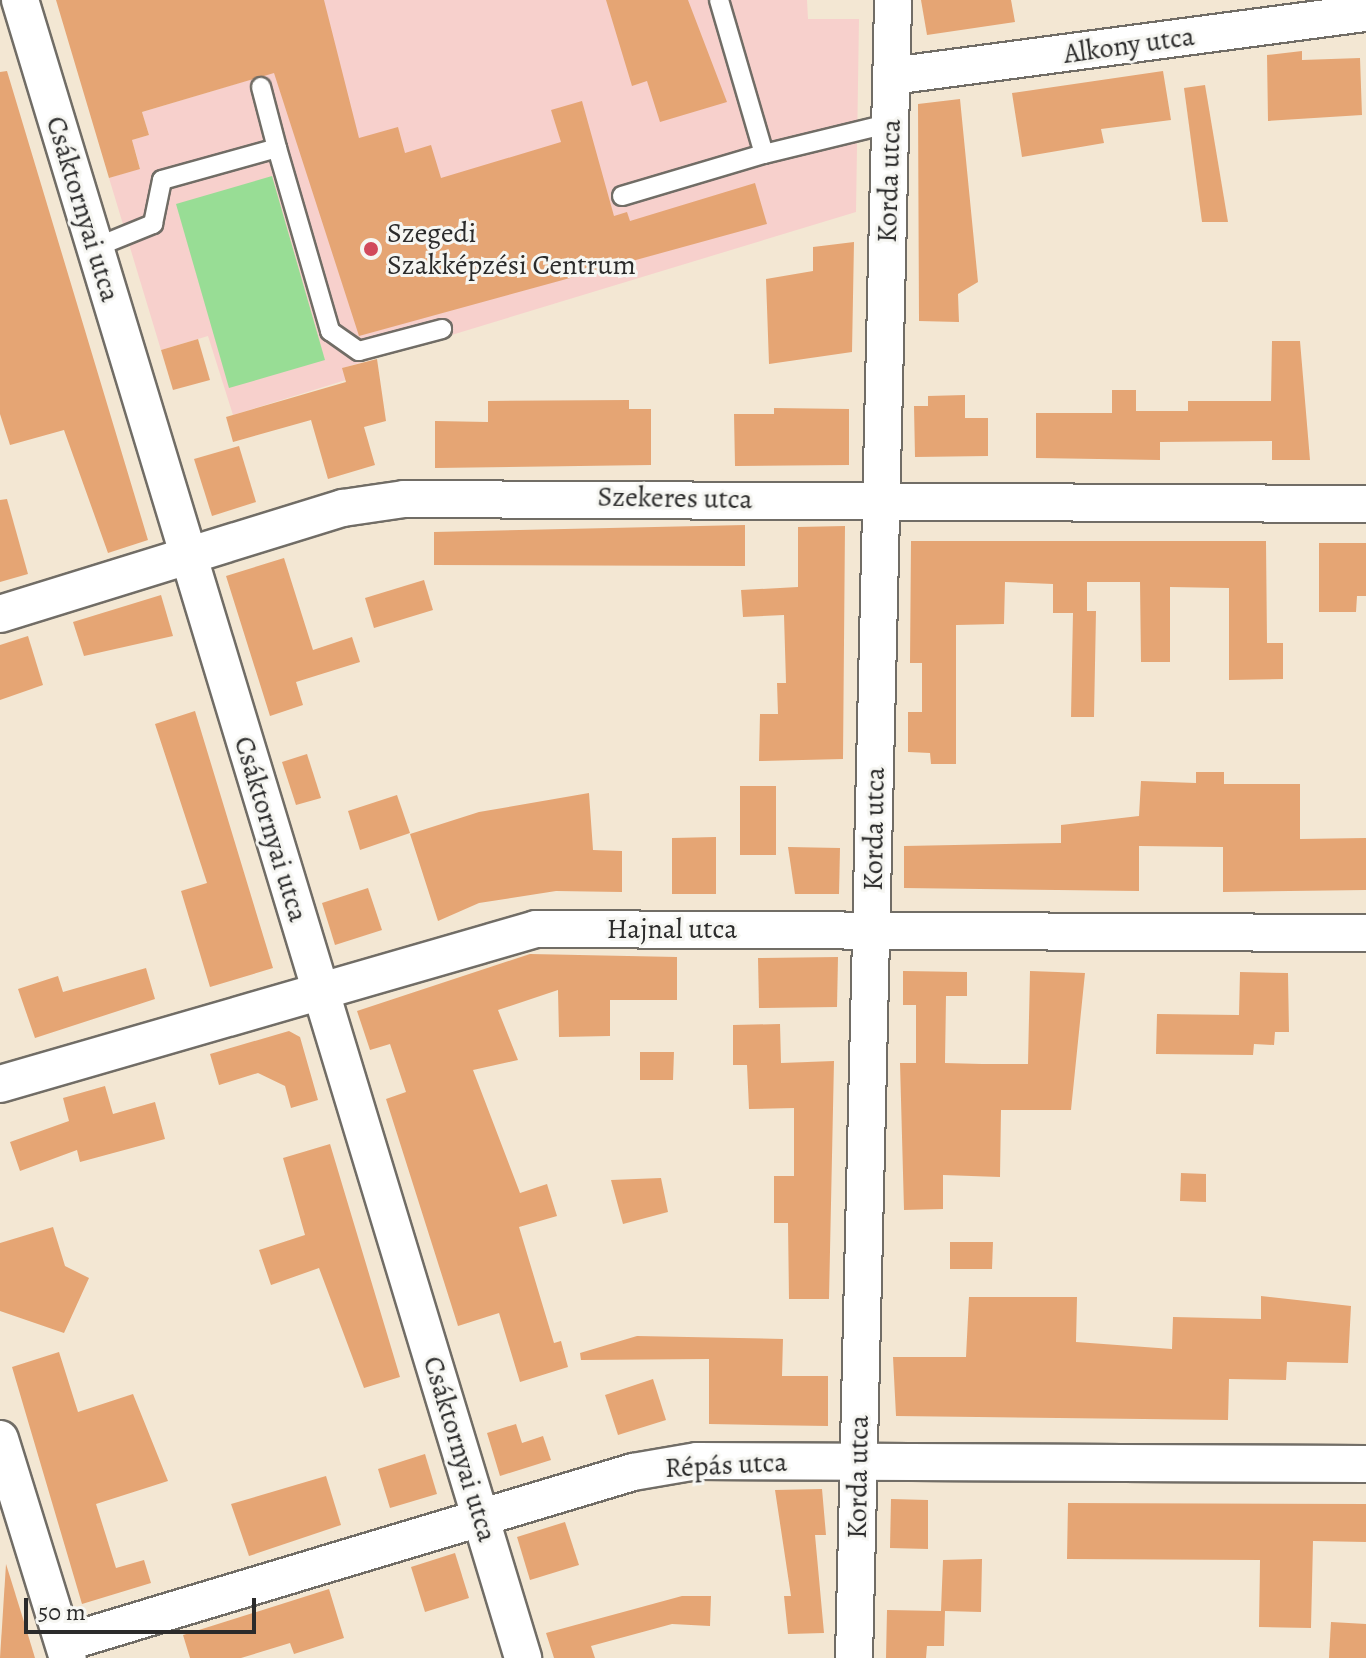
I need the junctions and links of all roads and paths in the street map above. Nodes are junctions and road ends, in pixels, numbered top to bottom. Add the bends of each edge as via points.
1 (20, 0) edge
2 (719, 0) edge
3 (893, 0) edge
4 (1366, 13) edge
5 (892, 76) junction
6 (261, 87) dead end
7 (891, 123) junction
8 (277, 148) junction
9 (764, 154) junction
10 (622, 196) dead end
11 (94, 248) junction
12 (442, 329) dead end
13 (880, 502) junction
14 (1366, 504) edge
15 (188, 558) junction
16 (0, 614) edge
17 (873, 927) junction
18 (1366, 933) edge
19 (320, 987) junction
20 (0, 1084) edge
21 (0, 1439) edge
22 (858, 1461) junction
23 (1366, 1464) edge
24 (480, 1516) junction
25 (66, 1651) edge
26 (523, 1658) edge
27 (854, 1658) edge

1 - 11 street, Csáktornyai utca
2 - 9 lane
3 - 5 street, Korda utca
4 - 5 street, Alkony utca
5 - 7 street, Korda utca
6 - 8 lane
7 - 9 lane
7 - 13 street, Korda utca
8 - 11 lane via 162,180 153,224
8 - 12 lane via 330,331 359,351
9 - 10 lane
11 - 15 street, Csáktornyai utca
13 - 14 street, Szekeres utca
13 - 15 street, Szekeres utca via 404,499 343,508
13 - 17 street, Korda utca
15 - 16 street, Szekeres utca
15 - 19 street, Csáktornyai utca
17 - 18 street, Hajnal utca
17 - 19 street, Hajnal utca via 536,929
17 - 22 street, Korda utca
19 - 20 street, Hajnal utca
19 - 24 street, Csáktornyai utca
21 - 25 street
22 - 23 street, Répás utca
22 - 24 street, Répás utca via 697,1461
22 - 27 street, Korda utca
24 - 25 street, Répás utca
24 - 26 street, Csáktornyai utca

